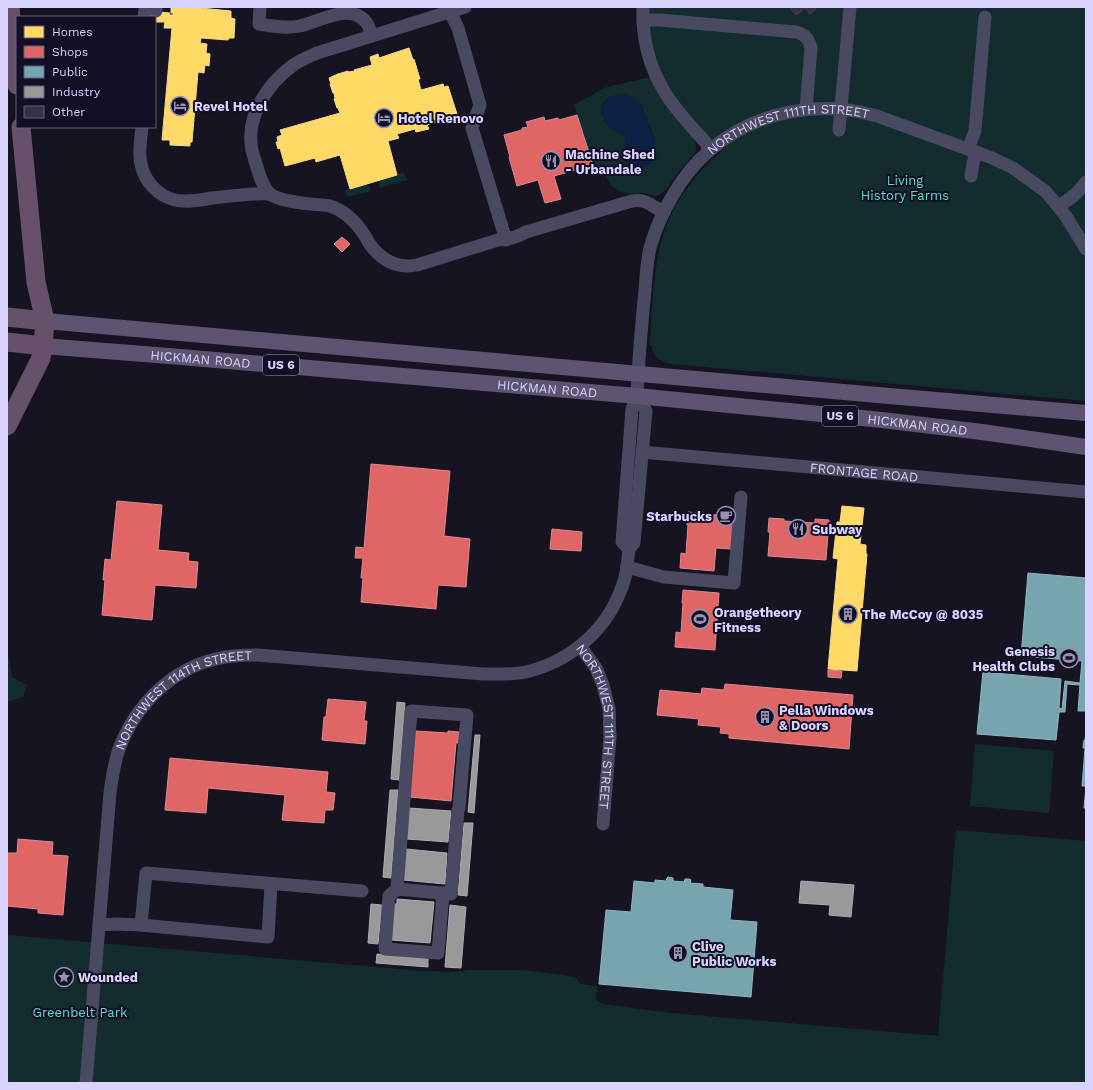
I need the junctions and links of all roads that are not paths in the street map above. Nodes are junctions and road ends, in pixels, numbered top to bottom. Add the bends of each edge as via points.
1 (10, 7) edge
2 (260, 7) edge
3 (465, 7) edge
4 (643, 7) edge
5 (850, 7) edge
6 (450, 12) junction
7 (985, 17) dead end
8 (643, 24) junction
9 (372, 36) junction
10 (16, 74) edge
11 (806, 109) junction
12 (841, 110) junction
13 (21, 128) edge
14 (142, 128) edge
15 (839, 130) dead end
16 (973, 150) junction
17 (708, 151) junction
18 (971, 176) dead end
19 (1086, 182) edge
20 (270, 194) junction
21 (1058, 206) junction
22 (664, 212) junction
23 (506, 240) junction
24 (1086, 249) edge
25 (7, 317) edge
26 (45, 321) junction
27 (7, 342) edge
28 (43, 346) junction
29 (638, 375) junction
30 (637, 396) junction
31 (1086, 413) edge
32 (7, 426) edge
33 (1086, 447) edge
34 (642, 452) junction
35 (1086, 492) edge
36 (741, 497) dead end
37 (629, 550) junction
38 (627, 567) junction
39 (580, 646) junction
40 (602, 824) dead end
41 (271, 884) junction
42 (362, 890) dead end
43 (397, 890) junction
44 (443, 893) junction
45 (99, 925) junction
46 (141, 925) junction
47 (86, 1083) edge

1 - 10 highway
2 - 9 street via 259,24 288,27 350,11 364,19
3 - 6 street
4 - 8 street
5 - 12 street
6 - 9 street
6 - 23 street via 458,28 480,105 472,128
7 - 16 street
8 - 11 street via 649,20 660,20 802,34 809,41 811,48
8 - 17 street via 647,48 664,91 707,144
9 - 20 street via 303,59 283,74 264,97 253,121 251,144 259,174
11 - 12 street, NORTHWEST 111TH STREET
11 - 17 street, NORTHWEST 111TH STREET via 755,122
12 - 15 street
12 - 16 street, NORTHWEST 111TH STREET via 877,116
13 - 26 highway via 36,282
14 - 20 street via 142,171 153,188 165,197 188,201 255,193
16 - 18 street
16 - 21 street, NORTHWEST 111TH STREET via 1013,168 1045,191
17 - 22 street, NORTHWEST 111TH STREET via 682,180
19 - 21 street via 1074,195
20 - 23 street via 284,200 335,208 357,225 380,255 396,265 417,265 498,240
21 - 24 street, NORTHWEST 111TH STREET
22 - 23 street via 639,200
22 - 29 street, NORTHWEST 111TH STREET via 647,262
25 - 26 highway, HICKMAN ROAD / US 6
26 - 28 highway
26 - 29 main road, HICKMAN ROAD / US 6
27 - 28 highway, HICKMAN ROAD / US 6
28 - 30 main road, HICKMAN ROAD / US 6
28 - 32 highway via 41,358
29 - 30 street, NORTHWEST 111TH STREET
29 - 31 main road, HICKMAN ROAD / US 6
30 - 33 main road, HICKMAN ROAD / US 6 via 882,420
30 - 34 street, NORTHWEST 111TH STREET via 646,411
30 - 37 street, NORTHWEST 111TH STREET via 632,409 622,542
34 - 35 street, FRONTAGE ROAD
34 - 37 street, NORTHWEST 111TH STREET via 634,543
36 - 38 street via 734,583 664,577
37 - 38 street, NORTHWEST 111TH STREET
38 - 39 street, NORTHWEST 111TH STREET via 618,599 592,637
39 - 40 street, NORTHWEST 111TH STREET via 596,668 609,708 610,737
39 - 45 street, NORTHWEST 114TH STREET via 540,668 506,674 258,655 216,658 188,669 168,681 146,703 126,733 119,750 110,793
41 - 42 street
41 - 46 street via 146,873
41 - 46 street via 268,937
43 - 44 street
43 - 44 street via 389,896 385,949 438,953
43 - 44 street via 411,711 467,715 451,894
45 - 46 street
45 - 47 street, NORTHWEST 114TH STREET

